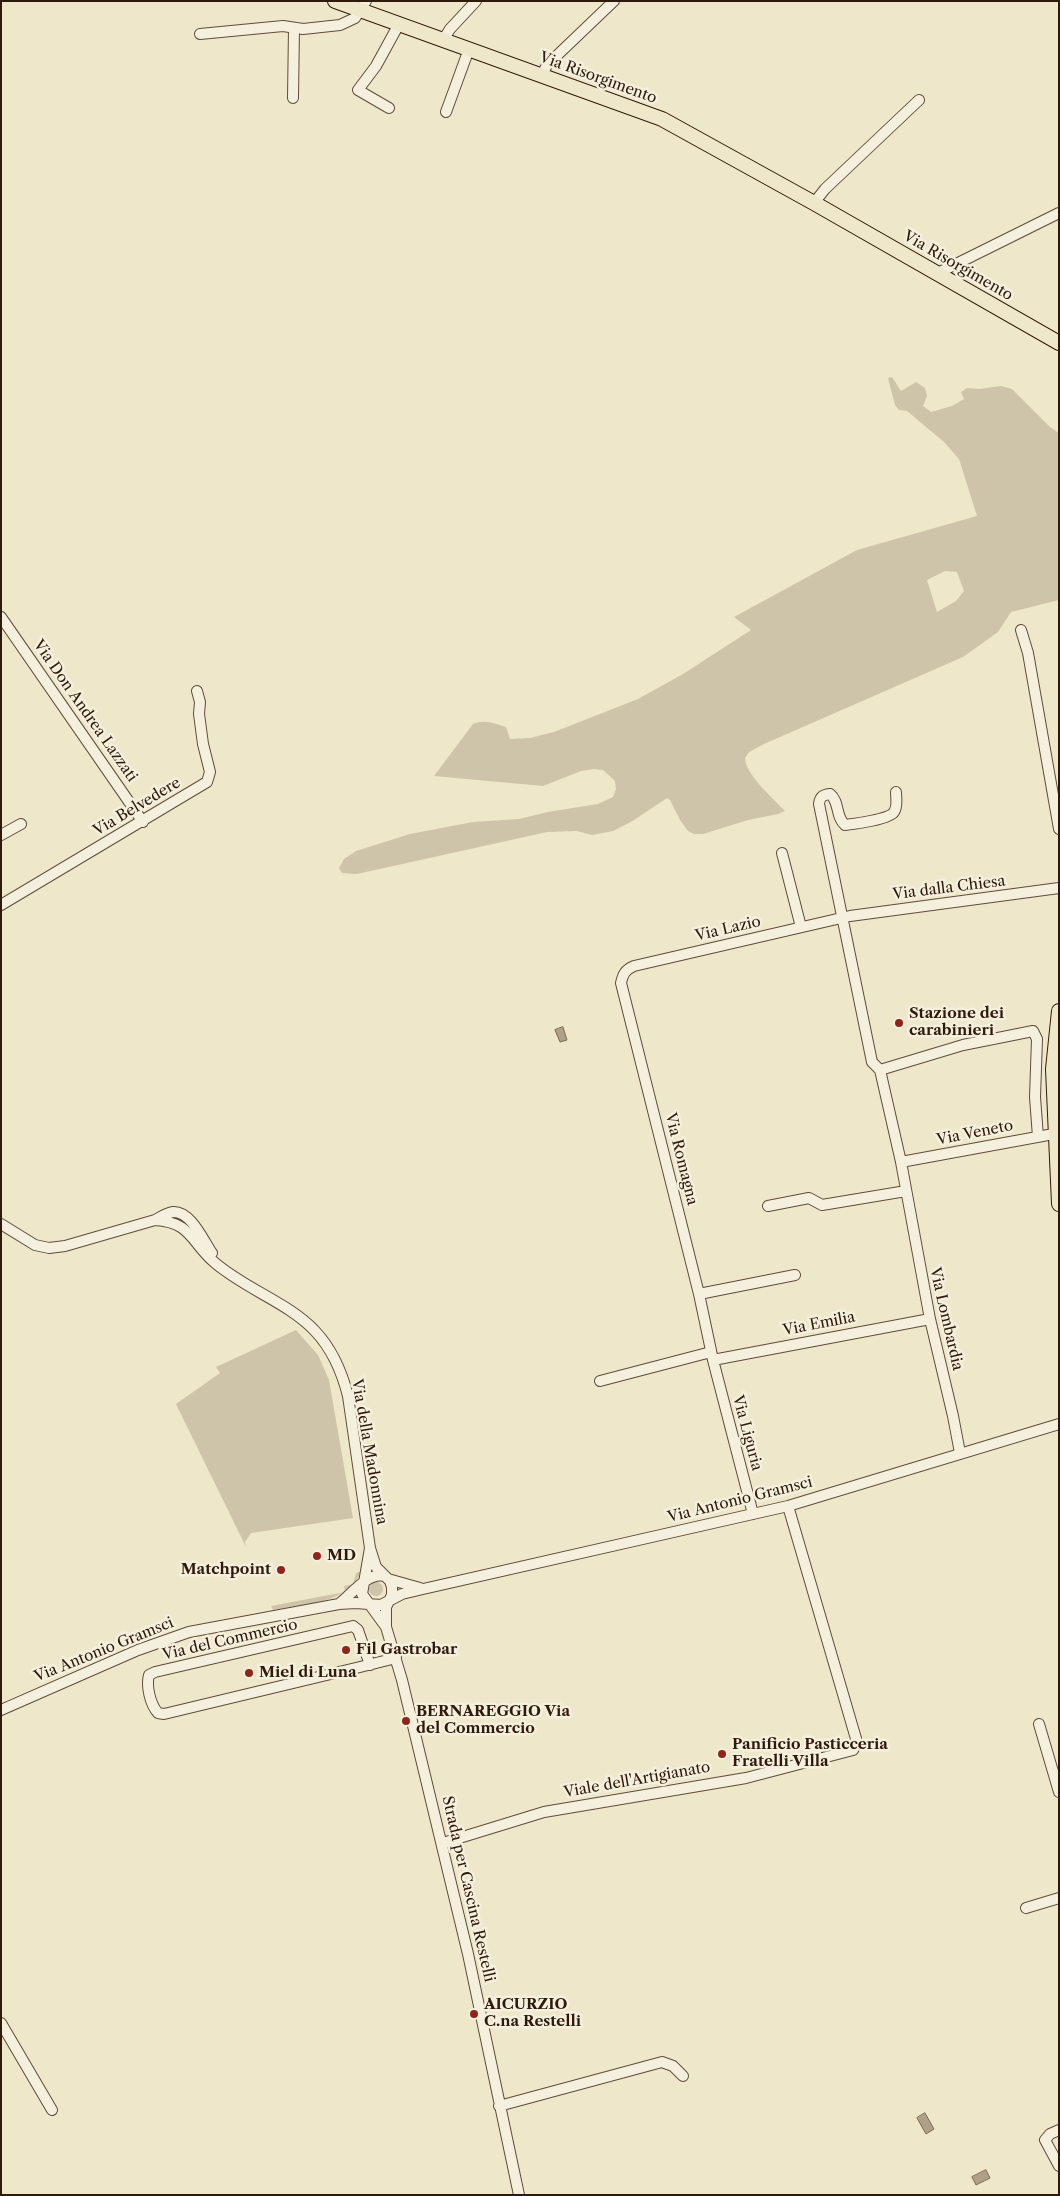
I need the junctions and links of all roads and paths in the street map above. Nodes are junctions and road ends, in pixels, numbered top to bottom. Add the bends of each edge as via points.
1 (335, 1) edge
2 (476, 1) edge
3 (614, 1) edge
4 (363, 6) edge
5 (399, 24) junction
6 (294, 28) junction
7 (200, 34) dead end
8 (443, 40) junction
9 (469, 49) junction
10 (542, 75) junction
11 (293, 98) dead end
12 (918, 100) dead end
13 (389, 108) dead end
14 (446, 112) dead end
15 (814, 203) junction
16 (1059, 213) edge
17 (938, 273) junction
18 (1059, 343) edge
19 (2, 618) edge
20 (1021, 630) dead end
21 (197, 691) dead end
22 (896, 792) dead end
23 (143, 822) junction
24 (21, 824) dead end
25 (1059, 829) edge
26 (1, 835) edge
27 (782, 853) dead end
28 (1059, 888) edge
29 (1, 905) edge
30 (843, 918) junction
31 (801, 927) junction
32 (623, 974) joint
33 (1059, 1011) edge
34 (880, 1070) junction
35 (1057, 1134) edge
36 (1038, 1137) junction
37 (901, 1162) junction
38 (906, 1191) junction
39 (1059, 1204) edge
40 (768, 1206) dead end
41 (1, 1224) edge
42 (795, 1275) dead end
43 (699, 1294) junction
44 (930, 1319) junction
45 (712, 1356) junction
46 (600, 1381) dead end
47 (1059, 1424) edge
48 (960, 1453) junction
49 (788, 1506) junction
50 (753, 1514) junction
51 (370, 1548) junction
52 (386, 1578) junction
53 (364, 1582) junction
54 (423, 1589) junction
55 (389, 1600) junction
56 (339, 1604) junction
57 (371, 1604) junction
58 (386, 1627) junction
59 (396, 1658) junction
60 (370, 1664) junction
61 (1, 1710) edge
62 (1039, 1724) dead end
63 (1059, 1792) edge
64 (443, 1844) junction
65 (1059, 1898) edge
66 (1026, 1908) dead end
67 (1, 2022) edge
68 (683, 2076) dead end
69 (499, 2106) junction
70 (52, 2110) dead end
71 (1059, 2130) edge
72 (1059, 2166) edge
73 (519, 2195) edge

1 - 4 main road, Via Risorgimento
2 - 8 street
3 - 10 street via 547,65
4 - 5 main road, Via Risorgimento
4 - 6 street via 351,22
5 - 8 main road, Via Risorgimento
5 - 13 street via 376,66 358,90
6 - 7 street via 283,26
6 - 11 street
8 - 9 main road, Via Risorgimento
9 - 10 main road, Via Risorgimento
9 - 14 street
10 - 15 main road, Via Risorgimento via 662,119
12 - 15 street
15 - 17 main road, Via Risorgimento
16 - 17 street
17 - 18 main road, Via Risorgimento
19 - 23 street, Via Don Andrea Lazzati
20 - 25 street via 1028,653
21 - 23 street, Via Belvedere via 210,772 207,782
22 - 30 street, Via Lombardia via 896,806 889,816 845,824 838,817 834,797 823,794 819,798
23 - 29 street, Via Belvedere
24 - 26 street
27 - 31 street
28 - 30 street, Via dalla Chiesa
30 - 31 street, Via Lazio
30 - 34 street, Via Lombardia via 872,1062
31 - 32 street, Via Lazio via 634,966
32 - 43 street, Via Romagna via 621,983
33 - 35 main road via 1053,1069
34 - 36 street via 963,1045 1033,1031 1037,1039 1034,1098
34 - 37 street, Via Lombardia
35 - 36 street, Via Veneto
35 - 39 main road
36 - 37 street, Via Veneto
37 - 38 street, Via Lombardia
38 - 40 street via 822,1205 809,1198
38 - 44 street, Via Lombardia
41 - 51 street, Via della Madonnina via 35,1245 49,1248 155,1220 170,1212 186,1216 222,1269 309,1325 333,1356 348,1396
42 - 43 street
43 - 45 street, Via Romagna
44 - 45 street, Via Emilia
44 - 48 street, Via Lombardia
45 - 46 street
45 - 50 street, Via Liguria
47 - 48 street, Via Antonio Gramsci
48 - 49 street, Via Antonio Gramsci
49 - 50 street, Via Antonio Gramsci
49 - 64 street, Viale dell'Artigianato via 857,1742 853,1750 753,1777 544,1812
50 - 54 street, Via Antonio Gramsci
51 - 52 street, Via della Madonnina via 375,1564
51 - 53 street, Via della Madonnina
52 - 53 street via 372,1576
52 - 54 street, Via Antonio Gramsci
52 - 55 street via 393,1589
53 - 56 street
53 - 57 street via 362,1595
54 - 55 street, Via Antonio Gramsci
55 - 57 street via 381,1605
55 - 58 street
56 - 57 street, Via Antonio Gramsci
56 - 61 street, Via Antonio Gramsci via 188,1632 138,1650
57 - 58 street
58 - 59 street
59 - 60 street, Via del Commercio
59 - 64 street, Strada per Cascina Restelli
60 - 60 street, Via del Commercio via 358,1630 353,1626 155,1672 149,1675 147,1682 154,1708 164,1714
62 - 63 street
64 - 69 street, Strada per Cascina Restelli
65 - 66 street
67 - 70 street
68 - 69 street via 673,2066 662,2062
69 - 73 street, Strada per Cascina Restelli
71 - 72 street via 1045,2140

